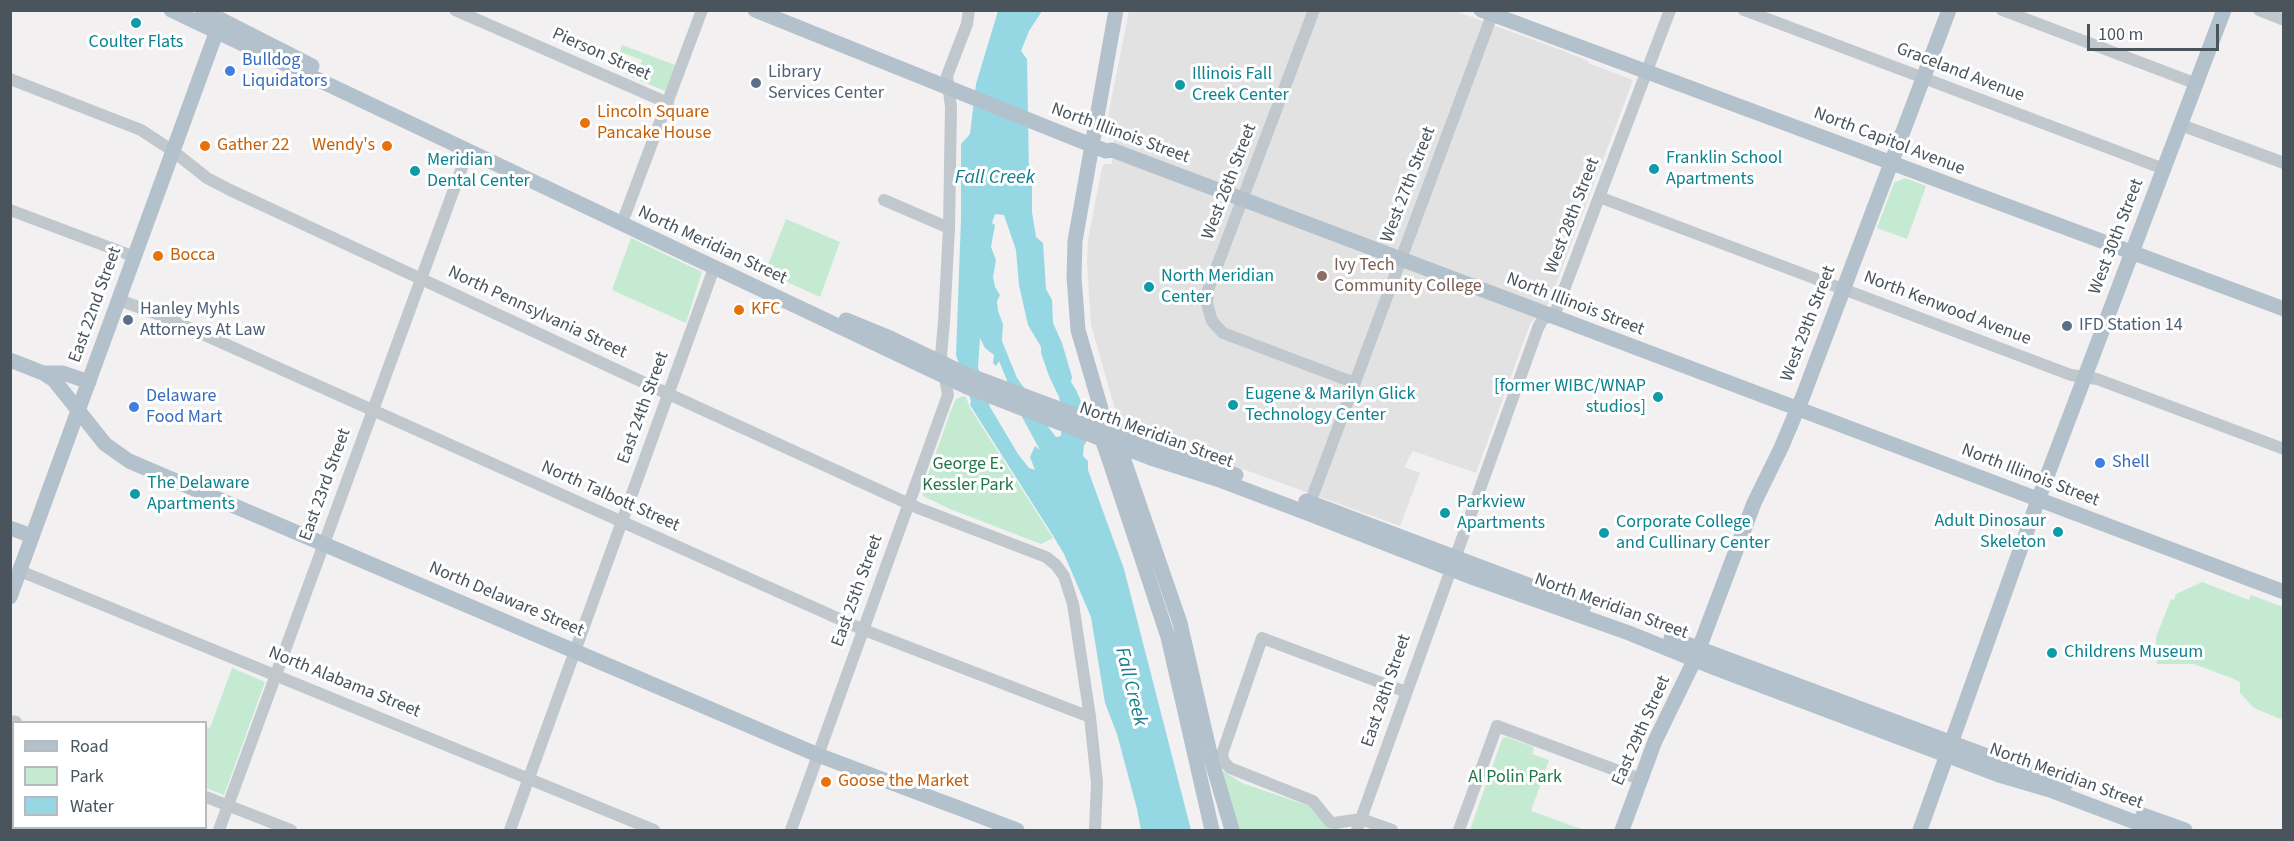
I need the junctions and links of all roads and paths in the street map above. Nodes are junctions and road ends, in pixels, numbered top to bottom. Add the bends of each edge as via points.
1 (171, 10) edge
2 (202, 10) edge
3 (455, 10) edge
4 (702, 10) edge
5 (755, 10) edge
6 (969, 10) edge
7 (1116, 10) edge
8 (1314, 10) edge
9 (1670, 10) edge
10 (1744, 10) edge
11 (1949, 10) edge
12 (2002, 10) edge
13 (2224, 10) edge
14 (2259, 10) edge
15 (1486, 13) edge
16 (774, 14) edge
17 (2283, 20) edge
18 (220, 22) edge
19 (1647, 72) junction
20 (1923, 78) junction
21 (10, 79) edge
22 (2197, 84) junction
23 (955, 92) junction
24 (668, 103) junction
25 (2181, 124) junction
26 (1091, 146) junction
27 (173, 151) junction
28 (468, 151) junction
29 (2283, 163) edge
30 (1890, 164) junction
31 (2164, 169) junction
32 (1599, 197) junction
33 (1242, 199) junction
34 (884, 200) dead end
35 (10, 210) edge
36 (625, 215) junction
37 (949, 228) junction
38 (2131, 253) junction
39 (135, 257) junction
40 (1399, 260) junction
41 (714, 268) junction
42 (421, 279) junction
43 (1843, 288) junction
44 (119, 300) junction
45 (2283, 309) edge
46 (1549, 315) junction
47 (10, 360) edge
48 (944, 370) junction
49 (43, 373) junction
50 (2084, 377) junction
51 (89, 382) junction
52 (1355, 383) junction
53 (669, 394) junction
54 (1797, 409) junction
55 (79, 410) junction
56 (372, 411) junction
57 (1097, 430) junction
58 (1119, 446) junction
59 (2283, 449) edge
60 (2038, 500) junction
61 (1311, 503) junction
62 (909, 504) junction
63 (622, 522) junction
64 (10, 528) edge
65 (32, 536) junction
66 (324, 544) junction
67 (1452, 563) junction
68 (20, 571) junction
69 (2283, 592) edge
70 (10, 597) edge
71 (864, 630) junction
72 (575, 651) junction
73 (1697, 654) junction
74 (275, 676) junction
75 (1406, 692) junction
76 (1090, 717) junction
77 (1949, 749) junction
78 (818, 755) junction
79 (1640, 779) junction
80 (529, 780) junction
81 (1204, 794) junction
82 (207, 797) edge
83 (228, 806) junction
84 (1359, 825) edge
85 (1095, 830) edge
86 (219, 831) edge
87 (291, 831) edge
88 (510, 831) edge
89 (654, 831) edge
90 (791, 831) edge
91 (1017, 831) edge
92 (1212, 831) edge
93 (1221, 831) edge
94 (1232, 831) edge
95 (1392, 831) edge
96 (1459, 831) edge
97 (1622, 831) edge
98 (1920, 831) edge
99 (2156, 831) edge
100 (2185, 831) edge

1 - 18 main road, North Meridian Street
2 - 18 main road, North Meridian Street
3 - 24 street, Pierson Street
4 - 24 street
5 - 16 main road, North Illinois Street
6 - 23 street, East 25th Street via 947,76
7 - 26 main road
8 - 33 street, West 26th Street
9 - 19 street, West 28th Street
10 - 20 street, Graceland Avenue
11 - 20 main road, West 29th Street
12 - 22 street
13 - 22 main road, West 30th Street
14 - 17 street
15 - 19 main road, North Capitol Avenue
15 - 40 street, West 27th Street
16 - 23 main road, North Illinois Street
18 - 27 main road, East 22nd Street
18 - 28 main road, North Meridian Street
18 - 36 main road, North Meridian Street
19 - 30 main road, North Capitol Avenue
19 - 32 street, West 28th Street
20 - 30 main road, West 29th Street
20 - 31 street, Graceland Avenue
21 - 27 street, North Pennsylvania Street via 128,124
22 - 25 main road, West 30th Street
23 - 26 main road, North Illinois Street
23 - 37 street, East 25th Street via 951,107
24 - 36 street
25 - 29 street
25 - 31 main road, West 30th Street
26 - 33 main road, North Illinois Street via 1112,150
26 - 57 main road via 1075,241 1075,301
27 - 39 main road, East 22nd Street
27 - 42 street, North Pennsylvania Street via 207,178 230,190
28 - 41 main road, North Meridian Street
28 - 42 street, East 23rd Street
30 - 38 main road, North Capitol Avenue
30 - 43 main road, West 29th Street
31 - 38 main road, West 30th Street
32 - 43 street, North Kenwood Avenue
32 - 46 street, West 28th Street via 1557,308
33 - 40 main road, North Illinois Street
33 - 52 street, West 26th Street via 1208,290 1212,321 1234,338
34 - 37 street
35 - 39 street
36 - 48 main road, North Meridian Street via 890,338
37 - 48 street, East 25th Street
38 - 45 main road, North Capitol Avenue
38 - 50 main road, West 30th Street
39 - 44 main road, East 22nd Street
40 - 46 main road, North Illinois Street
40 - 52 street, West 27th Street
41 - 48 main road, North Meridian Street
41 - 53 street, East 24th Street
42 - 53 street, North Pennsylvania Street
42 - 56 street, East 23rd Street
43 - 50 street, North Kenwood Avenue
43 - 54 main road, West 29th Street
44 - 51 main road, East 22nd Street
44 - 56 street, North Talbott Street
46 - 54 main road, North Illinois Street
46 - 67 street, West 28th Street via 1540,322
47 - 49 main road, North Delaware Street
48 - 57 main road, North Meridian Street
48 - 62 street, East 25th Street via 948,394
49 - 51 main road via 63,373
49 - 55 main road, North Delaware Street via 54,380
50 - 59 street, North Kenwood Avenue
50 - 60 main road, West 30th Street
51 - 55 main road, East 22nd Street
52 - 61 street, West 27th Street
53 - 62 street, North Pennsylvania Street
53 - 63 street, East 24th Street
54 - 60 main road, North Illinois Street
54 - 73 main road, West 29th Street via 1754,503
55 - 65 main road, East 22nd Street
55 - 66 main road, North Delaware Street via 105,444 122,457
56 - 63 street, North Talbott Street
56 - 66 street, East 23rd Street
57 - 58 main road
57 - 61 main road, North Meridian Street
57 - 81 main road via 1164,621
58 - 67 main road, North Meridian Street
58 - 94 main road via 1180,622
60 - 69 main road, North Illinois Street
60 - 77 main road, West 30th Street
61 - 67 main road, North Meridian Street
62 - 71 street, East 25th Street
62 - 76 street, North Pennsylvania Street via 1041,555 1056,565 1066,581 1072,604
63 - 71 street, North Talbott Street
63 - 72 street, East 24th Street
64 - 65 main road
65 - 68 main road, East 22nd Street
66 - 72 main road, North Delaware Street
66 - 74 street, East 23rd Street
67 - 73 main road, North Meridian Street
67 - 75 street, East 28th Street
68 - 70 main road, East 22nd Street
68 - 74 street, North Alabama Street
71 - 76 street, North Talbott Street
71 - 78 street, East 25th Street
72 - 78 main road, North Delaware Street
72 - 80 street, East 24th Street
73 - 77 main road, North Meridian Street
73 - 79 main road, East 29th Street
74 - 80 street, North Alabama Street
74 - 83 street, East 23rd Street
75 - 84 street, East 28th Street
75 - 84 street via 1262,638 1222,750 1230,768 1313,801 1330,822
76 - 85 street via 1097,783
77 - 98 main road, West 30th Street
77 - 99 main road, North Meridian Street via 1999,775 2050,790
77 - 100 main road, North Meridian Street
78 - 90 street, East 25th Street
78 - 91 main road, North Delaware Street
79 - 96 street via 1497,726
79 - 97 main road, East 29th Street
80 - 88 street, East 24th Street
80 - 89 street, North Alabama Street
81 - 92 main road
81 - 93 main road
82 - 83 street
83 - 86 street, East 23rd Street
83 - 87 street
84 - 95 street

